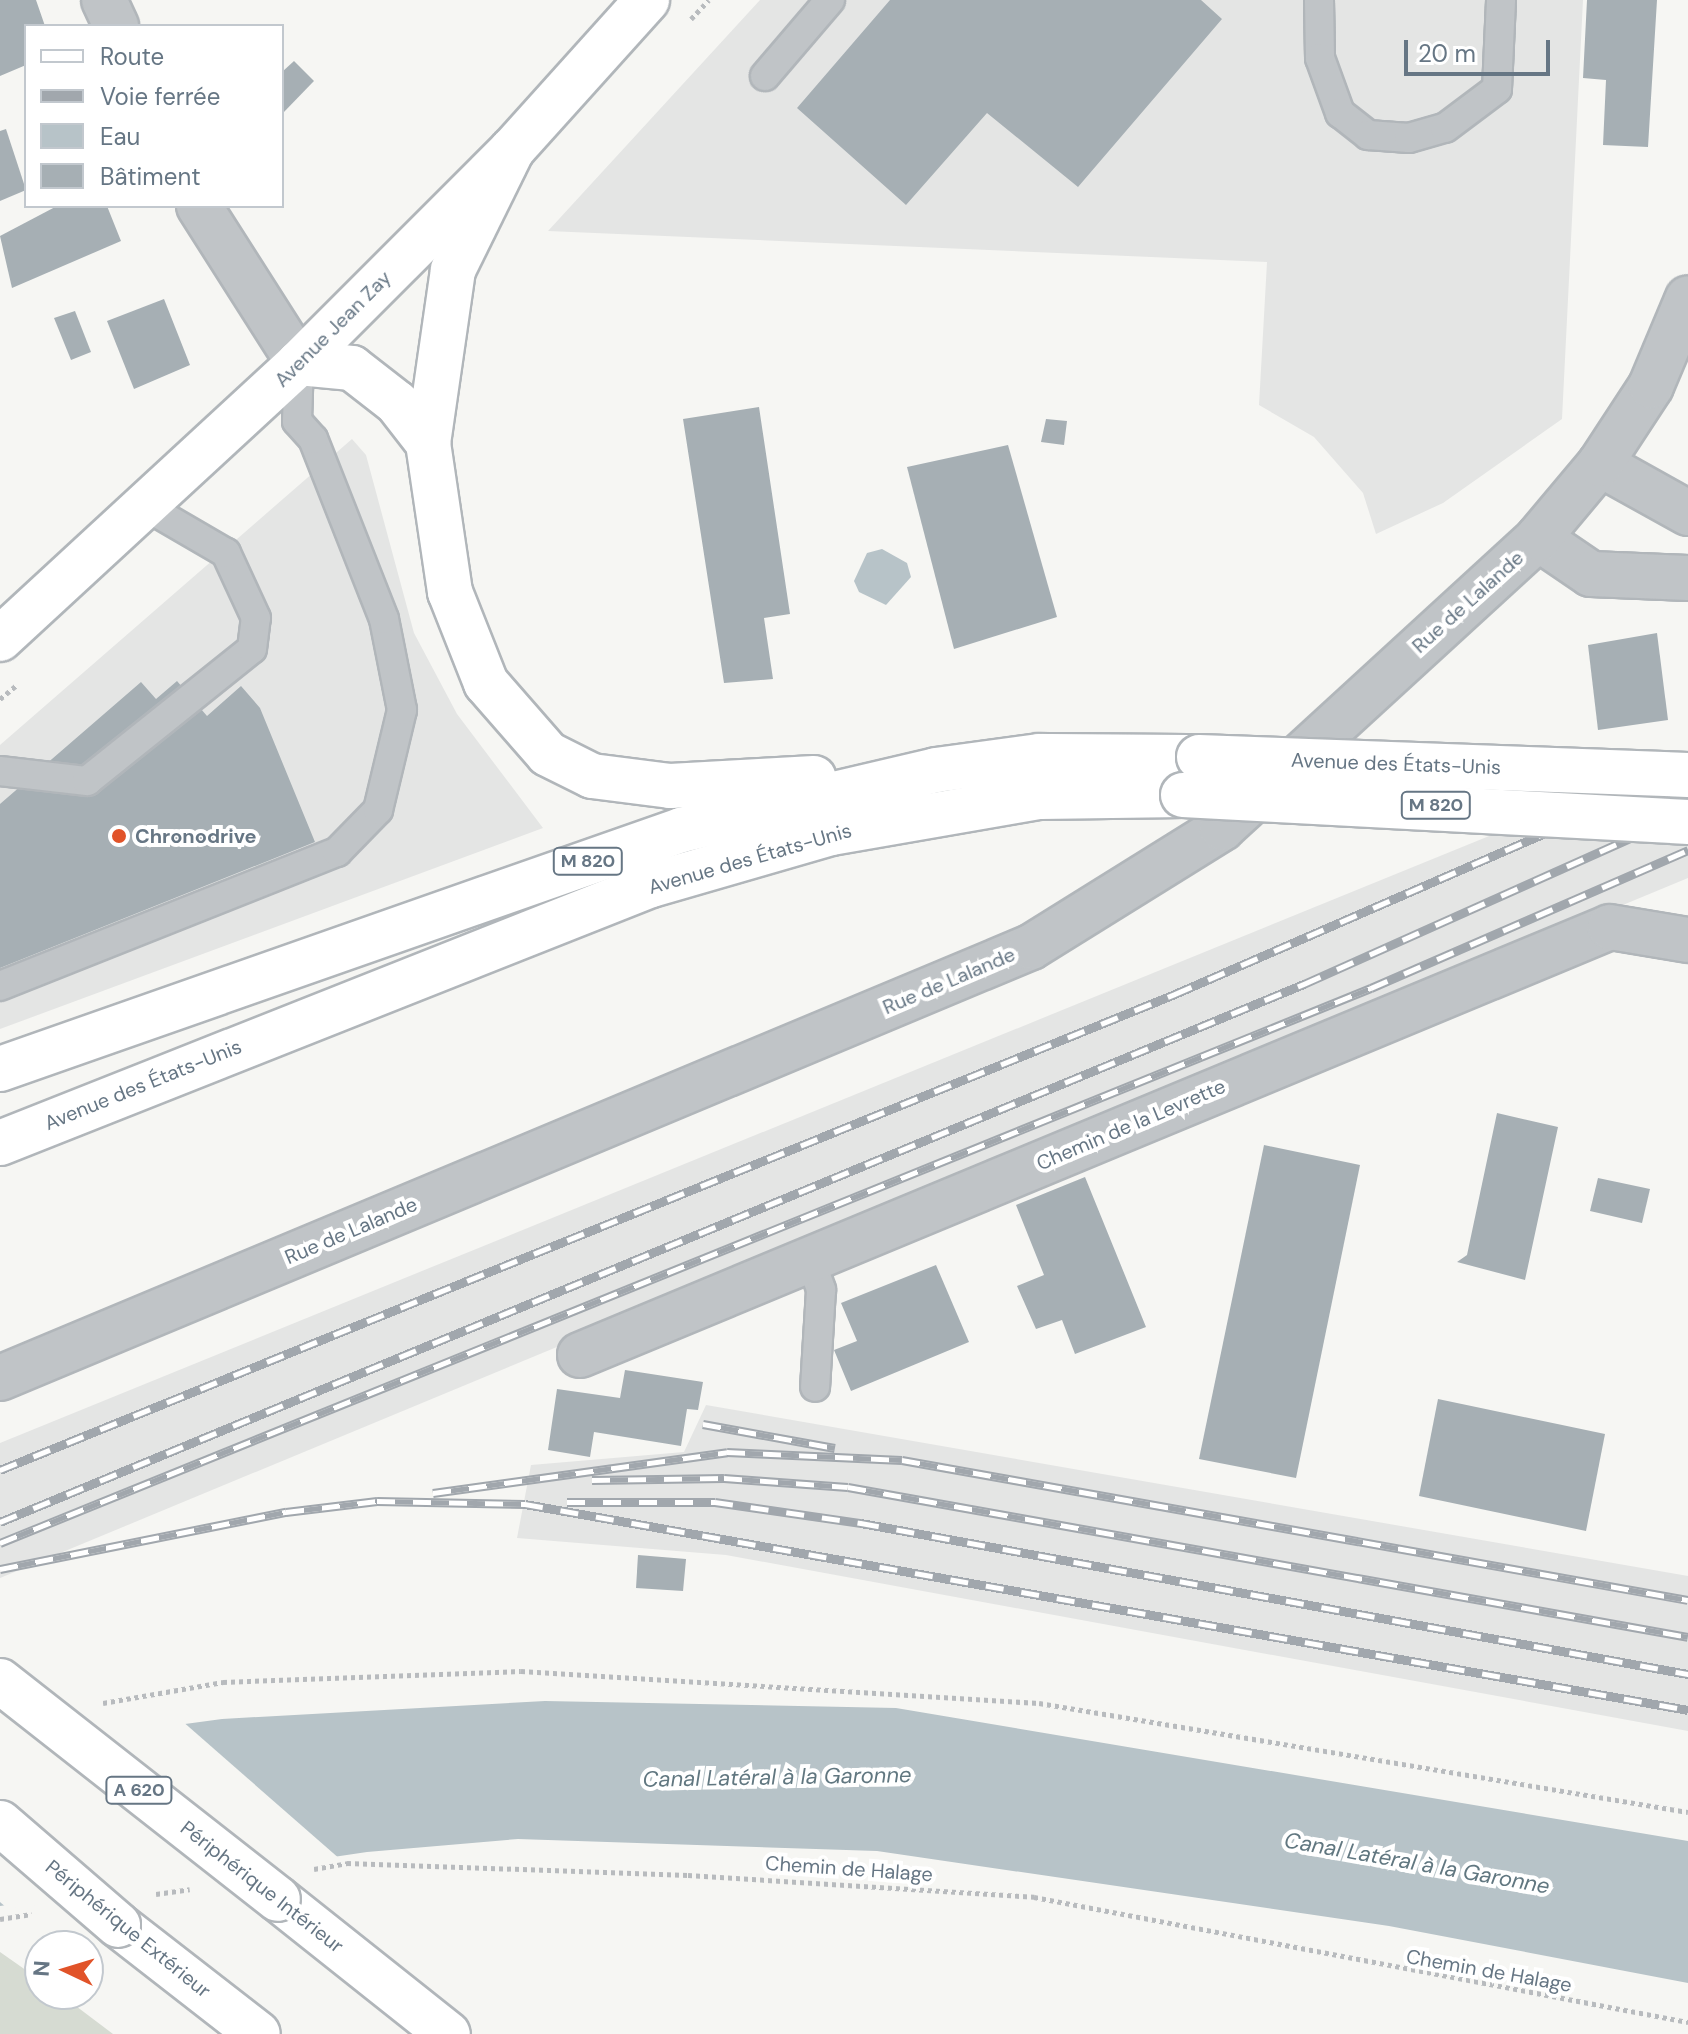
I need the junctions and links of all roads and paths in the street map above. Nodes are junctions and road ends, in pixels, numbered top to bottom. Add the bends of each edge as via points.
1 (104, 0) edge
2 (647, 0) edge
3 (830, 0) edge
4 (1319, 0) edge
5 (1501, 0) edge
6 (115, 24) edge
7 (765, 76) dead end
8 (512, 150) junction
9 (200, 208) edge
10 (1688, 298) edge
11 (299, 363) junction
12 (428, 443) junction
13 (1600, 464) junction
14 (147, 507) junction
15 (1688, 513) edge
16 (1538, 538) junction
17 (1688, 578) edge
18 (0, 639) edge
19 (936, 770) junction
20 (0, 771) edge
21 (1688, 775) edge
22 (1191, 776) junction
23 (1688, 822) edge
24 (1688, 940) edge
25 (0, 986) edge
26 (0, 1069) edge
27 (0, 1143) edge
28 (810, 1259) junction
29 (580, 1355) dead end
30 (0, 1378) edge
31 (815, 1387) dead end
32 (0, 1681) edge
33 (89, 1706) dead end
34 (1688, 1812) edge
35 (0, 1823) edge
36 (289, 1885) junction
37 (205, 1886) dead end
38 (130, 1911) junction
39 (47, 1912) dead end
40 (0, 1919) edge
41 (1688, 2022) edge
42 (258, 2034) edge
43 (448, 2034) edge

1 - 6 street
2 - 8 main road, Avenue Jean Zay
3 - 7 lane
4 - 5 lane via 1320,58 1340,113 1368,135 1409,138 1445,128 1497,89
8 - 11 main road, Avenue Jean Zay
8 - 12 main road via 453,270
9 - 11 street
10 - 13 street, Rue de Lalande via 1651,386
11 - 12 main road via 363,375
11 - 14 main road, Avenue Jean Zay
11 - 25 lane via 297,421 313,439 384,619 402,710 378,810 337,852
12 - 19 main road via 439,543 466,639 486,683 548,754 592,776 670,786
13 - 15 street
13 - 16 street, Rue de Lalande
14 - 18 main road, Avenue Jean Zay
14 - 20 lane via 226,553 256,618 252,649 87,781
16 - 17 street via 1591,574
16 - 30 street, Rue de Lalande via 1222,828 1031,947
19 - 22 main road, Avenue des États-Unis / M 820 via 1039,756
19 - 26 main road, Avenue des États-Unis / M 820 via 681,830
21 - 22 main road, Avenue des États-Unis / M 820, bridge
22 - 23 main road, Avenue des États-Unis / M 820, bridge
22 - 27 main road, Avenue des États-Unis / M 820 via 831,833 651,885
24 - 28 street, Chemin de la Levrette via 1610,927
28 - 29 street, Chemin de la Levrette
28 - 31 lane via 821,1290
32 - 36 main road, Périphérique Intérieur / A 620, bridge
33 - 34 path via 223,1682 521,1671 1039,1703
35 - 38 main road, Périphérique Extérieur, bridge
36 - 41 path, Chemin de Halage via 347,1863 657,1874 1034,1897
36 - 43 main road, Périphérique Intérieur / A 620
37 - 38 path
38 - 42 main road, Périphérique Extérieur
39 - 40 path

